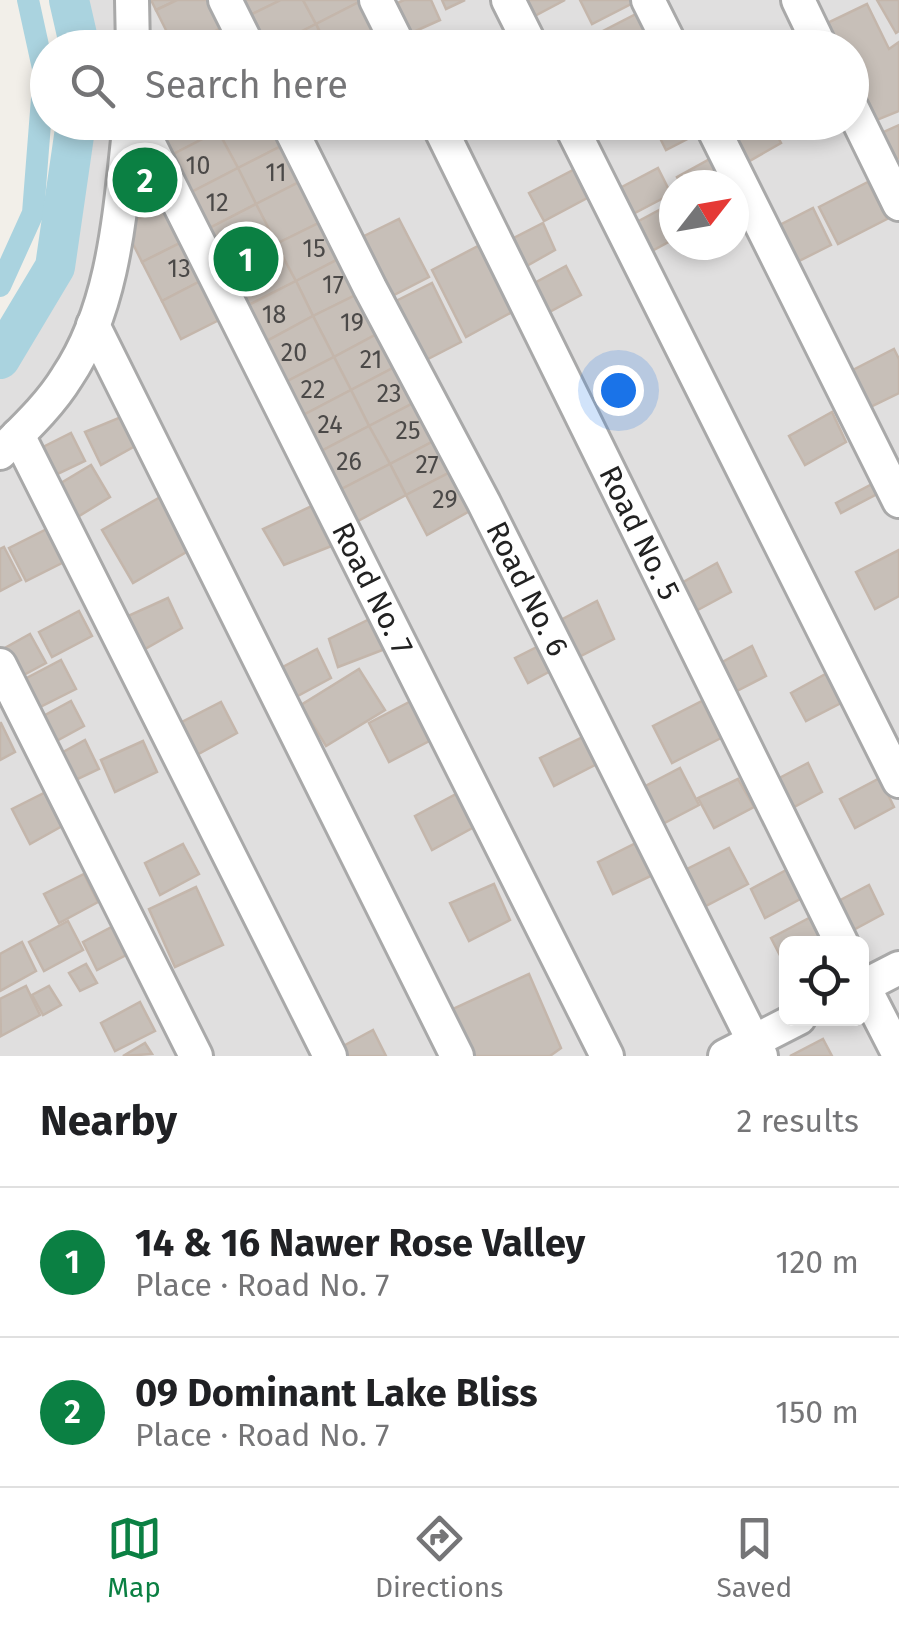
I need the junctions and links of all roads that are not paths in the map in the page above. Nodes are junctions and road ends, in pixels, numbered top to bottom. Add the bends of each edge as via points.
1 (132, 0) edge
2 (225, 0) edge
3 (376, 0) edge
4 (508, 0) edge
5 (648, 0) edge
6 (798, 0) edge
7 (132, 30) edge
8 (240, 30) edge
9 (391, 30) edge
10 (523, 30) edge
11 (663, 30) edge
12 (813, 30) edge
13 (128, 140) edge
14 (147, 140) edge
15 (296, 140) edge
16 (446, 140) edge
17 (578, 140) edge
18 (719, 140) edge
19 (868, 140) edge
20 (899, 204) edge
21 (93, 326) junction
22 (9, 444) edge
23 (899, 501) edge
24 (0, 665) edge
25 (899, 782) edge
26 (838, 936) edge
27 (899, 968) edge
28 (869, 983) edge
29 (869, 999) edge
30 (787, 1026) edge
31 (747, 1051) edge
32 (899, 1055) edge
33 (196, 1056) edge
34 (330, 1056) edge
35 (456, 1056) edge
36 (608, 1056) edge

1 - 7 street
2 - 8 street
3 - 9 street
4 - 10 street
5 - 11 street
6 - 12 street
13 - 21 street via 114,252
14 - 36 street, Road No. 7
15 - 31 street, Road No. 6 via 484,502
16 - 26 street, Road No. 5
17 - 25 street
18 - 23 street
19 - 20 street
21 - 22 street via 67,378
21 - 35 street
22 - 34 street
24 - 33 street
27 - 28 street
29 - 32 street
30 - 31 street

